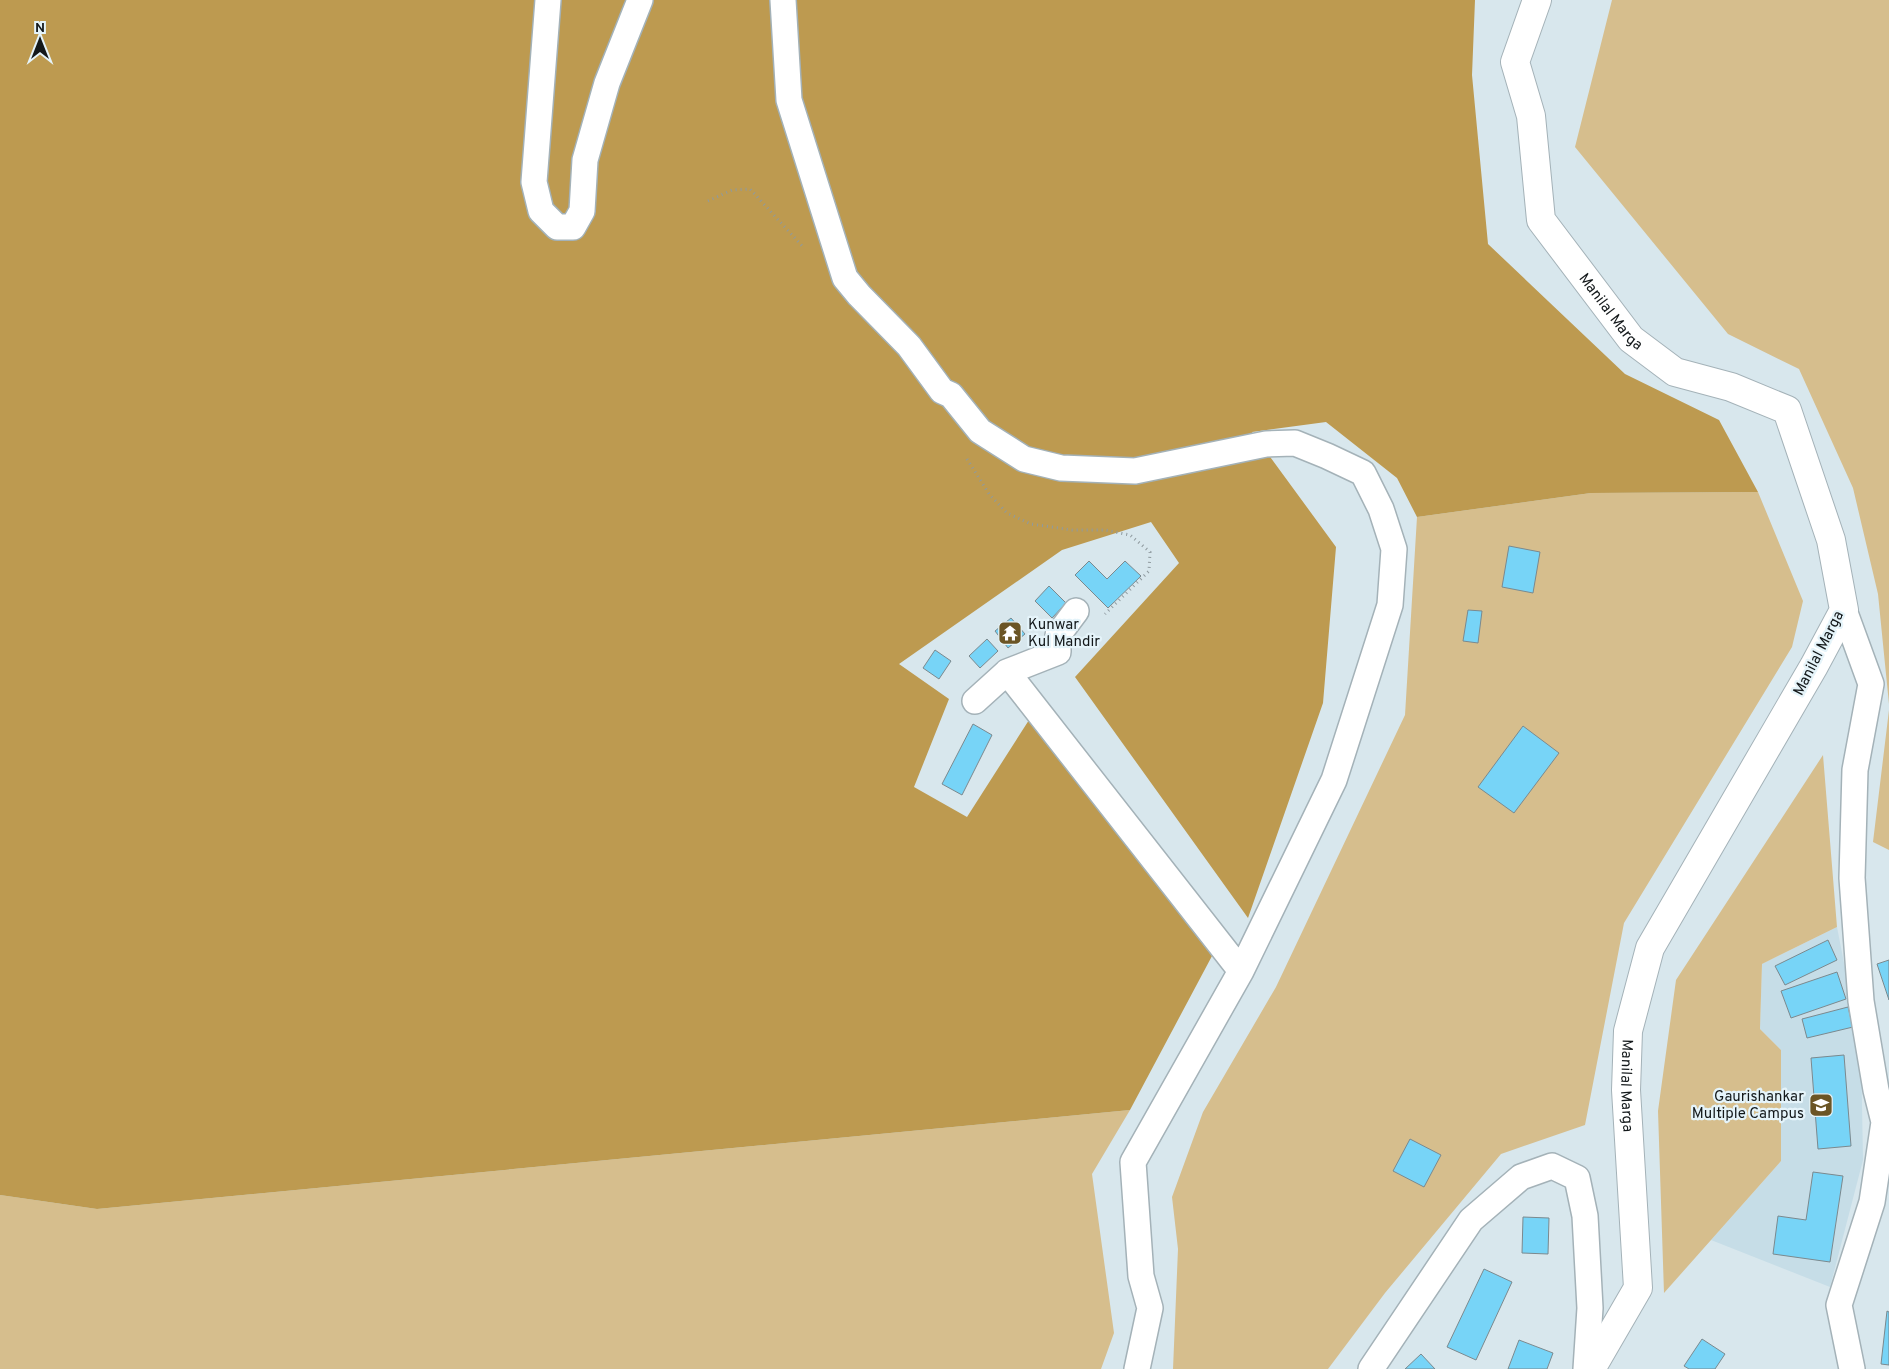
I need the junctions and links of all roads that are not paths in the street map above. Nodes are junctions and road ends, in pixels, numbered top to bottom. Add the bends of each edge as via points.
1 (548, 0) edge
2 (640, 0) edge
3 (783, 0) edge
4 (1537, 0) edge
5 (1844, 610) junction
6 (1076, 611) road end
7 (1007, 672) junction
8 (975, 702) dead end
9 (1241, 971) junction
10 (1882, 1092) edge
11 (1137, 1369) edge
12 (1372, 1369) edge
13 (1586, 1369) edge
14 (1591, 1369) edge
15 (1852, 1369) edge

1 - 2 street via 534,182 541,211 557,227 573,227 582,211 585,160 607,82
3 - 9 street via 789,100 845,278 910,346 942,391 952,395 980,431 1024,459 1061,468 1135,471 1266,444 1295,443 1362,473 1381,509 1394,550 1390,605 1334,780
4 - 5 street, Manilal Marga via 1515,62 1531,116 1541,220 1631,340 1675,372 1732,387 1787,410 1831,540
5 - 10 street via 1871,684 1855,770 1852,878 1861,1001
5 - 14 street, Manilal Marga via 1650,948 1628,1031 1626,1090 1638,1288
6 - 7 street via 1058,635 1058,652
7 - 8 street
7 - 9 street
9 - 11 street via 1133,1162 1141,1276 1150,1308
10 - 15 street via 1884,1122 1872,1202 1839,1305
12 - 13 street via 1471,1220 1521,1177 1552,1166 1577,1178 1585,1216 1590,1308

